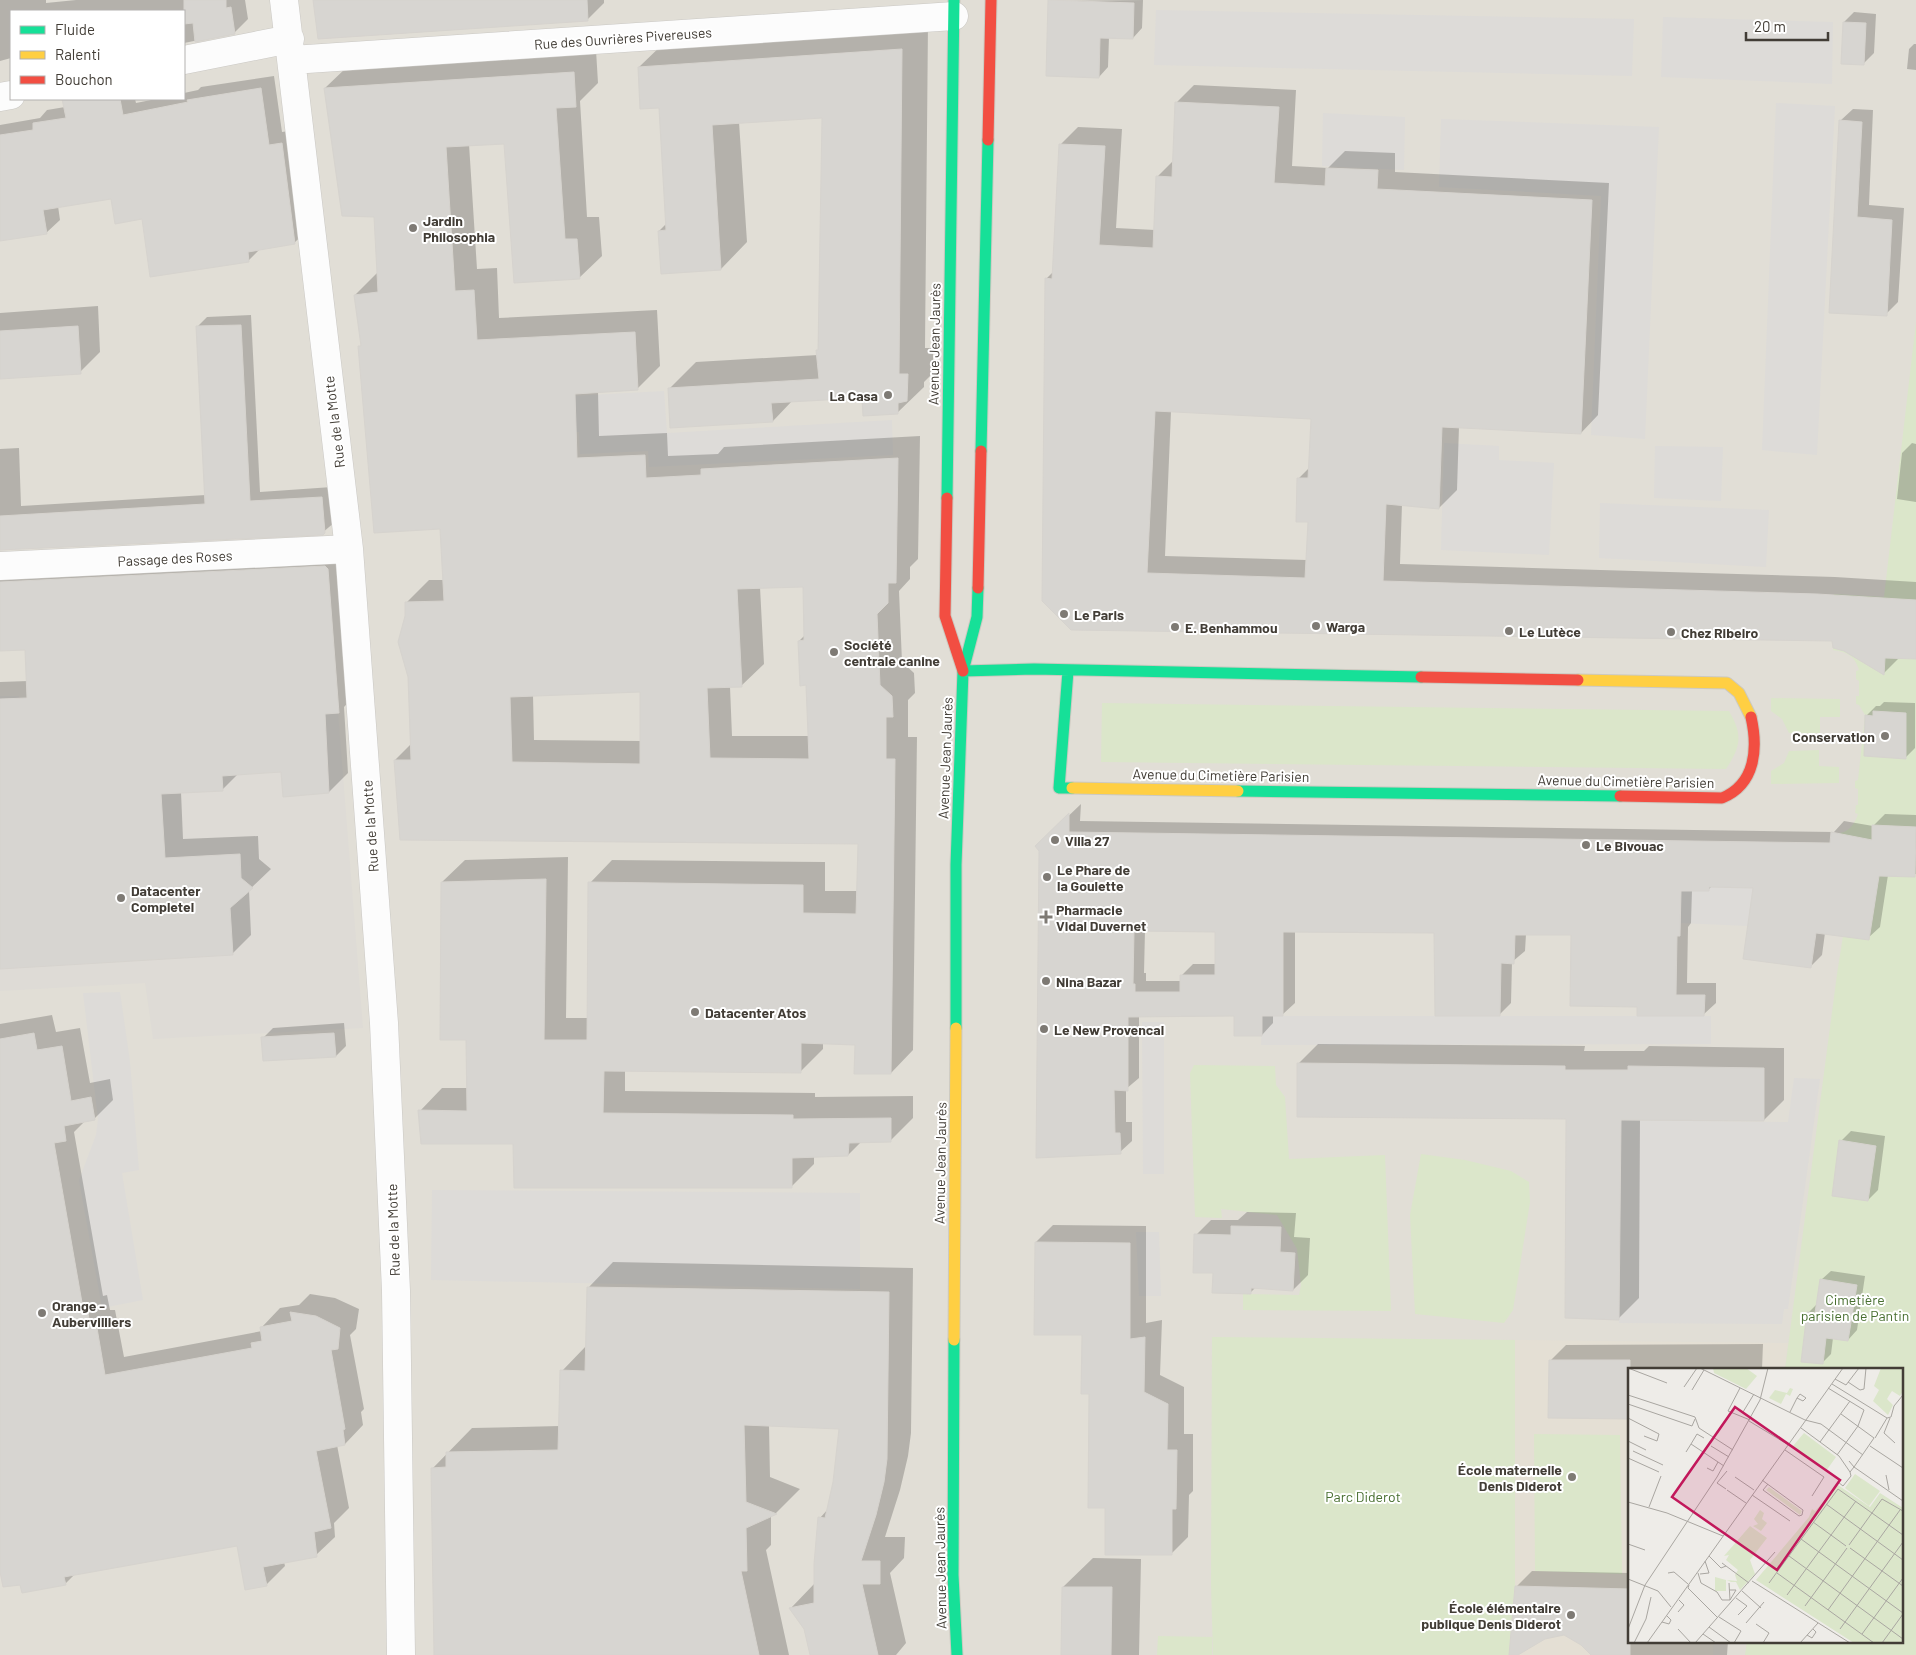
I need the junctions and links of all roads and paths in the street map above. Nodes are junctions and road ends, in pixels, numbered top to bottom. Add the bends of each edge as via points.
1 (284, 0) edge
2 (991, 0) edge
3 (954, 8) edge
4 (291, 50) junction
5 (185, 60) edge
6 (349, 549) junction
7 (0, 566) edge
8 (963, 671) junction
9 (1068, 671) junction
10 (401, 1655) edge
11 (957, 1655) edge

1 - 4 street, Rue de la Motte
2 - 8 main road, Avenue Jean Jaurès via 985,105 977,617
3 - 4 street, Rue des Ouvrières Pivereuses
3 - 8 main road, Avenue Jean Jaurès via 957,105 945,616
4 - 5 street, Rue des Ouvrières Pivereuses
4 - 6 street, Rue de la Motte
6 - 7 street, Passage des Roses
6 - 10 street, Rue de la Motte via 385,1033 396,1292
8 - 9 main road, Avenue du Cimetière Parisien
8 - 11 main road, Avenue Jean Jaurès via 956,865 953,1575
9 - 9 main road, Avenue du Cimetière Parisien via 1060,788 1722,798 1743,784 1751,768 1753,753 1751,717 1738,692 1726,683

